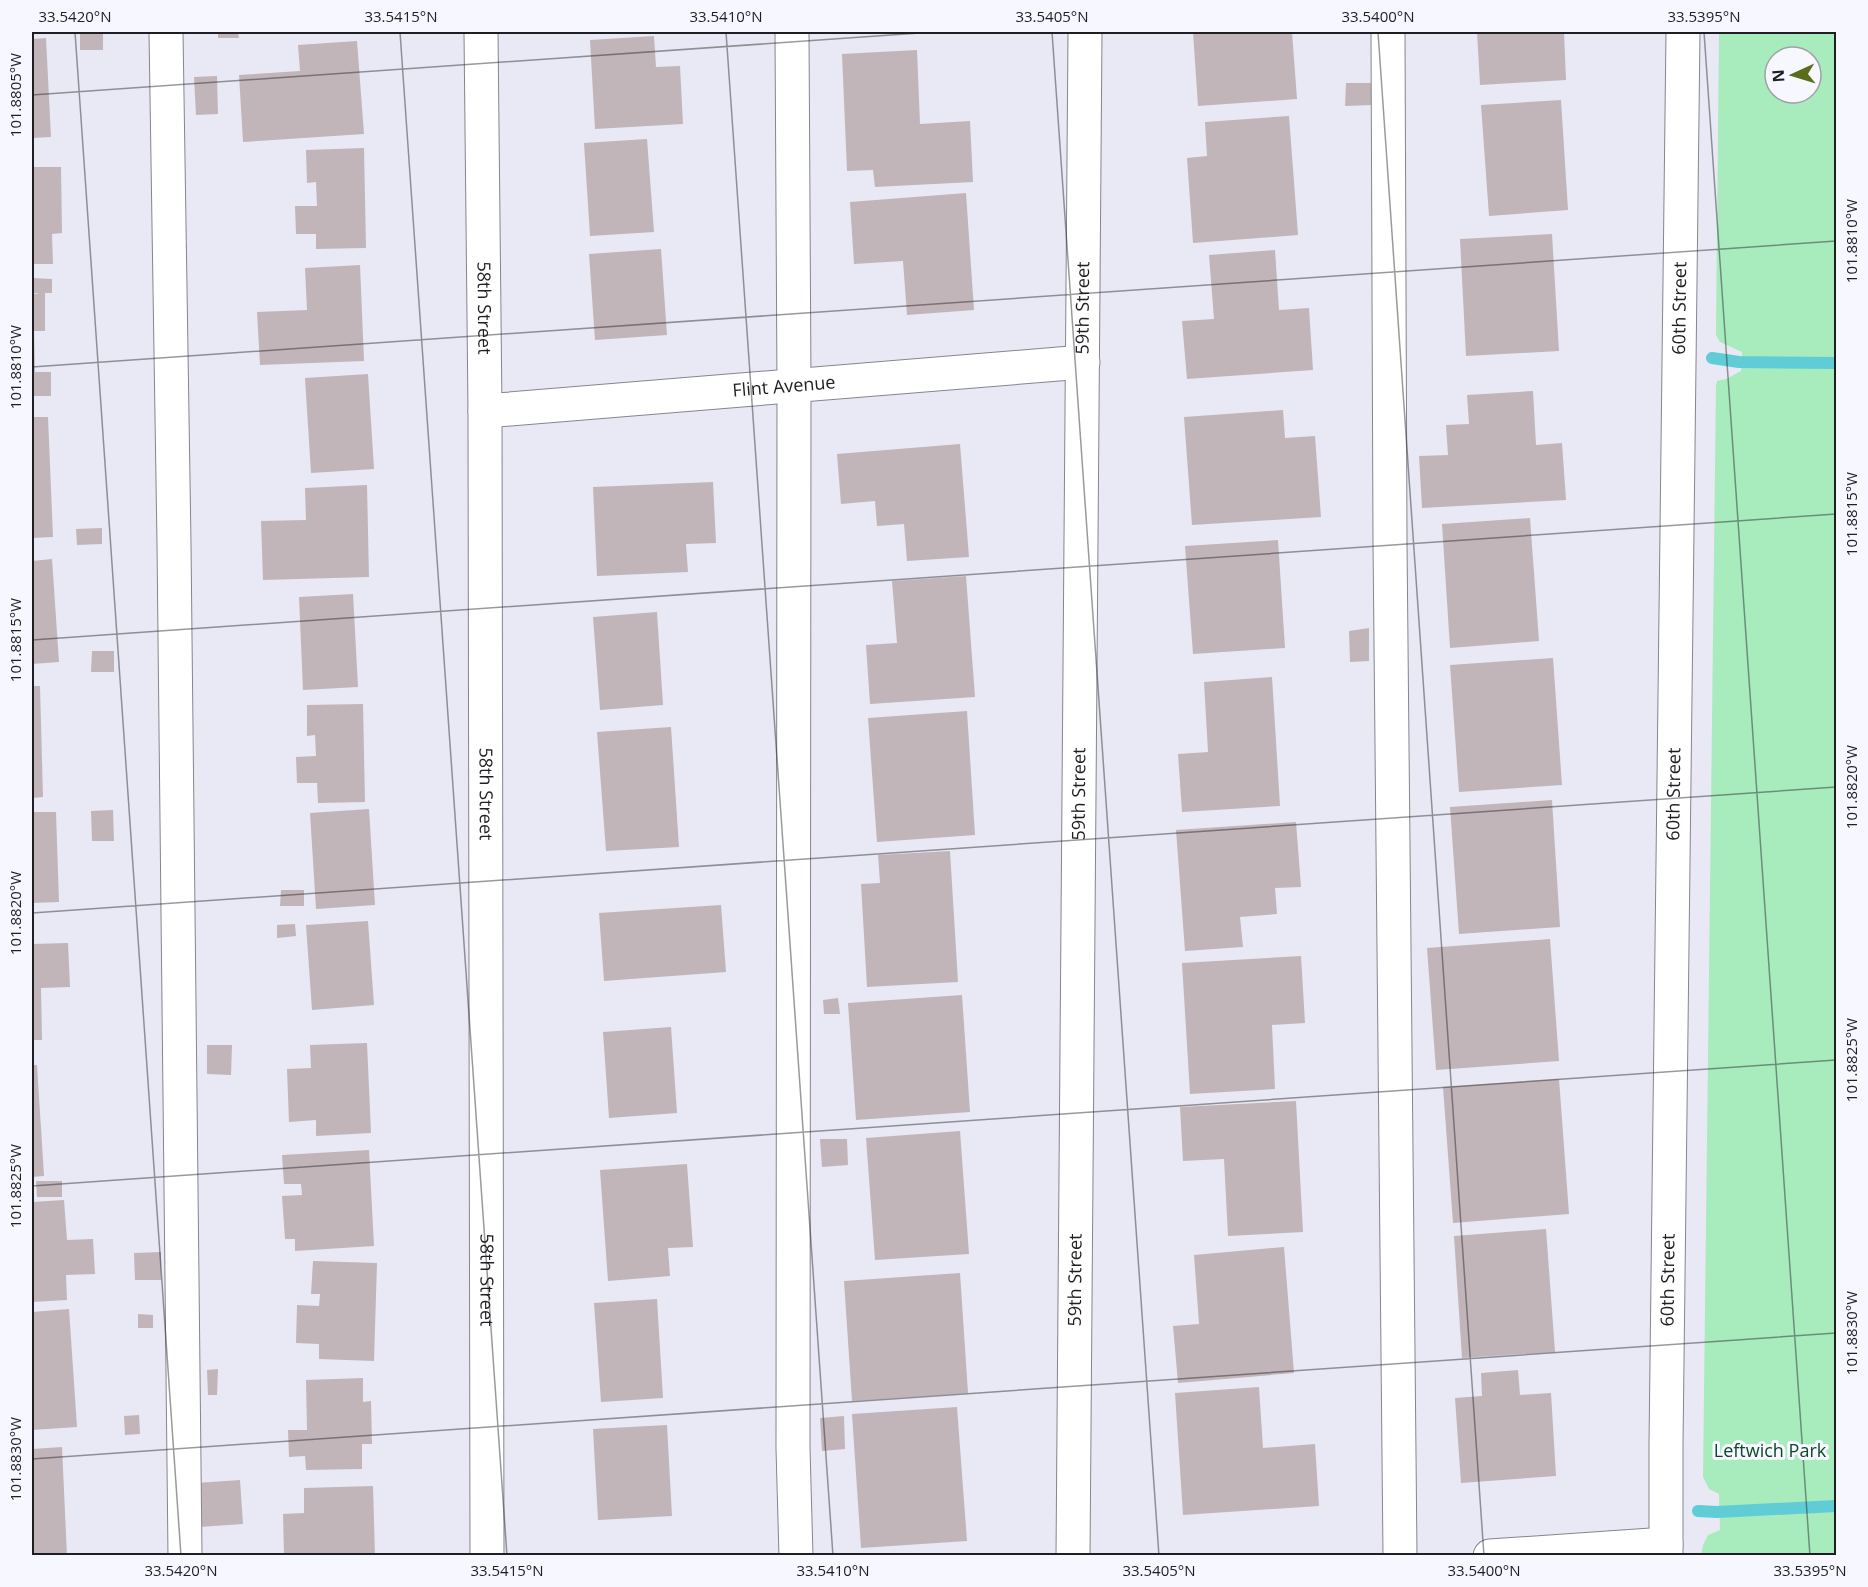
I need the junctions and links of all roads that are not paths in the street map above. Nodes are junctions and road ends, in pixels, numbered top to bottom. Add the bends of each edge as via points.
1 (166, 32) edge
2 (481, 32) edge
3 (792, 32) edge
4 (1085, 32) edge
5 (1389, 32) edge
6 (1683, 32) edge
7 (1083, 362) junction
8 (794, 385) junction
9 (485, 411) junction
10 (1666, 1550) edge
11 (185, 1556) edge
12 (487, 1556) edge
13 (796, 1556) edge
14 (1073, 1556) edge
15 (1400, 1556) edge
16 (1490, 1556) edge

1 - 11 street
2 - 9 street, 58th Street
3 - 8 street
4 - 7 street, 59th Street
5 - 15 street
6 - 10 street, 60th Street
7 - 8 street, Flint Avenue
7 - 14 street, 59th Street
8 - 9 street, Flint Avenue
8 - 13 street
9 - 12 street, 58th Street
10 - 16 street

